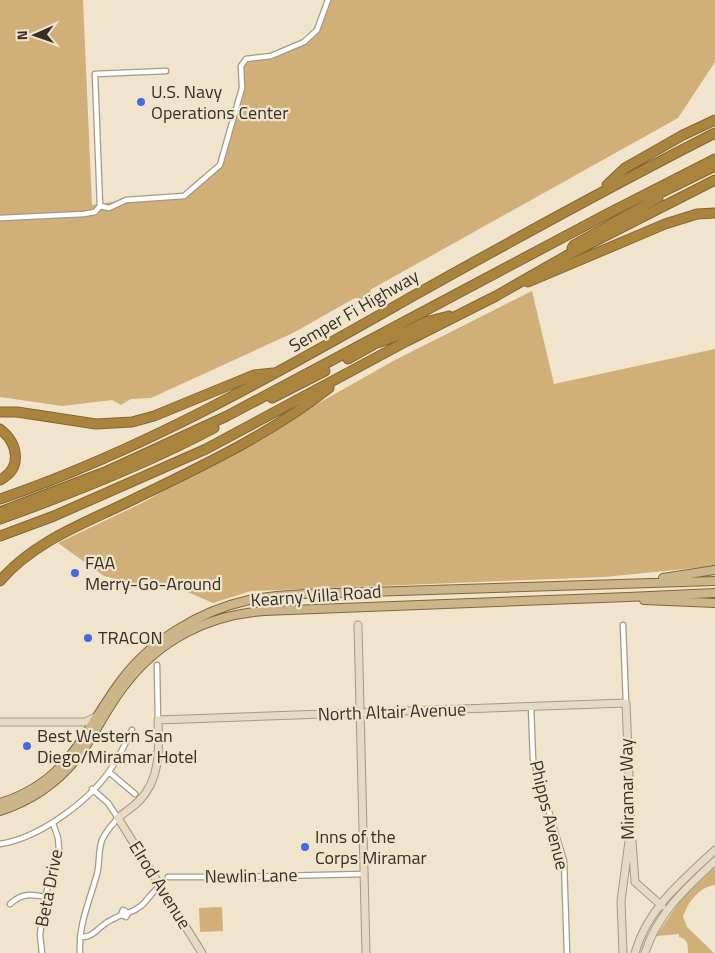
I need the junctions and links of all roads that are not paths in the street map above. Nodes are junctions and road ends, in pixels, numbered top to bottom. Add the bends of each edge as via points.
1 (328, 0) edge
2 (166, 71) dead end
3 (715, 120) edge
4 (715, 133) edge
5 (715, 159) edge
6 (715, 166) edge
7 (715, 180) edge
8 (670, 188) junction
9 (598, 194) junction
10 (100, 206) junction
11 (715, 213) edge
12 (0, 218) edge
13 (566, 256) junction
14 (496, 296) junction
15 (458, 316) junction
16 (377, 343) junction
17 (279, 372) junction
18 (349, 372) junction
19 (0, 412) edge
20 (0, 429) edge
21 (0, 480) edge
22 (0, 499) edge
23 (0, 512) edge
24 (0, 519) edge
25 (0, 536) edge
26 (715, 570) edge
27 (0, 580) edge
28 (715, 581) edge
29 (656, 582) junction
30 (715, 593) edge
31 (628, 598) junction
32 (715, 603) edge
33 (623, 625) dead end
34 (358, 626) dead end
35 (156, 665) dead end
36 (626, 703) junction
37 (531, 707) junction
38 (360, 713) junction
39 (98, 716) junction
40 (158, 720) junction
41 (0, 722) edge
42 (64, 722) junction
43 (132, 730) dead end
44 (83, 740) junction
45 (109, 772) junction
46 (92, 789) junction
47 (135, 794) dead end
48 (0, 803) edge
49 (0, 811) edge
50 (118, 818) junction
51 (53, 823) junction
52 (631, 826) junction
53 (0, 844) edge
54 (715, 850) edge
55 (715, 861) edge
56 (365, 874) junction
57 (168, 877) dead end
58 (160, 886) junction
59 (45, 897) junction
60 (10, 904) dead end
61 (660, 904) junction
62 (667, 910) junction
63 (80, 937) junction
64 (42, 953) edge
65 (80, 953) edge
66 (202, 953) edge
67 (366, 953) edge
68 (567, 953) edge
69 (623, 953) edge
70 (635, 953) edge
71 (645, 953) edge

1 - 10 street via 317,30 304,42 271,56 246,59 241,66 242,88 220,165 184,196 126,200 109,208
2 - 10 street via 95,74
3 - 9 highway via 625,168
4 - 9 highway, Semper Fi Highway
5 - 23 highway via 227,416 105,472
6 - 8 highway
7 - 13 highway
8 - 13 highway via 574,245
8 - 16 highway
9 - 17 highway, Semper Fi Highway
10 - 12 street via 95,212 84,214
11 - 14 highway via 697,214 666,224
13 - 14 highway
14 - 15 highway
15 - 16 highway via 425,322
15 - 18 highway
16 - 24 highway via 182,444 43,504
17 - 19 highway via 254,375 132,422 96,424
17 - 22 highway, Semper Fi Highway via 105,458
18 - 25 highway via 190,456 54,516
18 - 27 highway via 302,409 220,456 39,546
20 - 21 highway via 14,445 16,458 7,476
26 - 29 main road via 661,578
28 - 29 main road, Kearny Villa Road
29 - 39 main road, Kearny Villa Road via 305,594 249,600 199,618 162,640 125,676
30 - 31 main road, Kearny Villa Road
31 - 32 main road
31 - 49 main road, Kearny Villa Road via 264,611 214,620 176,637 150,658 124,685 85,748 65,772 32,797
33 - 36 street, Miramar Way
34 - 38 street
35 - 40 street
36 - 37 street, North Altair Avenue
36 - 52 street, Miramar Way
37 - 38 street, North Altair Avenue
37 - 68 street, Phipps Avenue via 533,759 564,860
38 - 40 street, North Altair Avenue
38 - 56 street
39 - 42 street via 85,722
39 - 44 main road, Kearny Villa Road
40 - 50 street via 158,758 153,779 140,801
41 - 42 street
42 - 44 street via 83,728
43 - 45 street
44 - 48 main road, Kearny Villa Road via 64,764 42,783
45 - 46 street
45 - 47 street
46 - 50 street via 108,803
46 - 51 street
50 - 58 street, Elrod Avenue
50 - 63 street via 102,840 97,875
51 - 53 street
51 - 59 street, Beta Drive via 59,850
52 - 61 street via 635,882
52 - 69 street, Miramar Way via 621,901
54 - 61 street
55 - 62 street
56 - 57 street, Newlin Lane
56 - 67 street
58 - 63 street via 144,905 128,913 123,910 94,935
58 - 66 street, Elrod Avenue
59 - 60 street via 22,895
59 - 64 street, Beta Drive via 40,935
61 - 62 street
61 - 70 street
62 - 71 street
63 - 65 street

